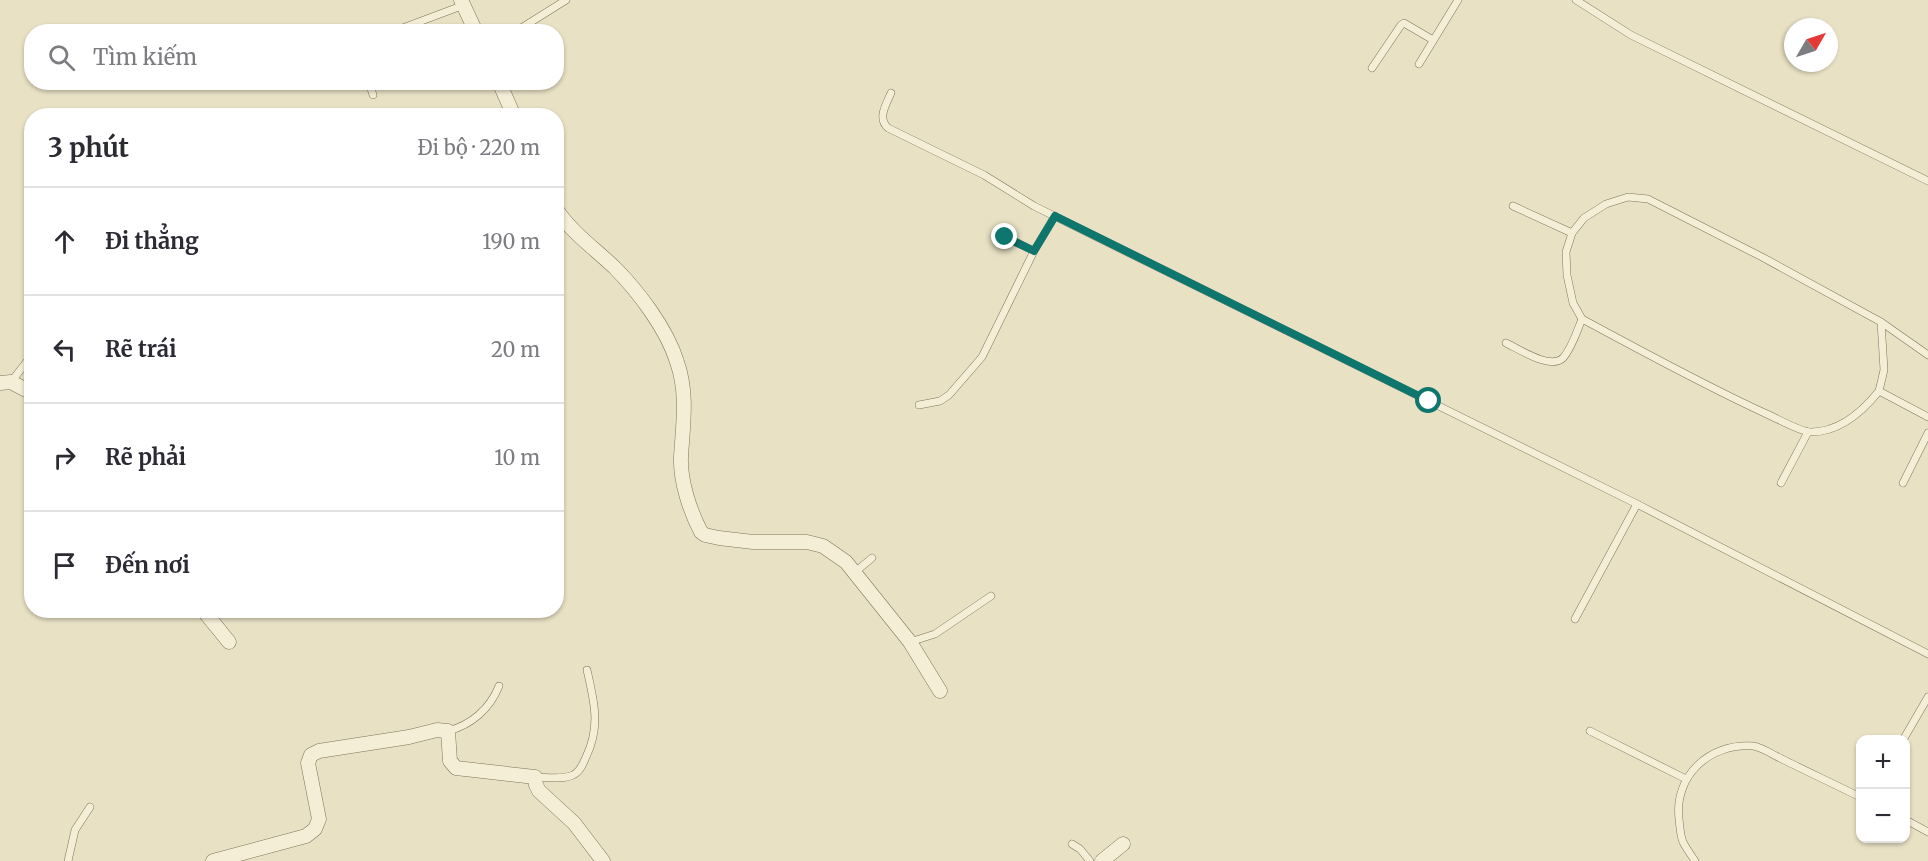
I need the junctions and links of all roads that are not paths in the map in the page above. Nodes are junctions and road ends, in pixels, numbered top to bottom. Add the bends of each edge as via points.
1 (566, 0) edge
2 (1458, 0) edge
3 (1576, 0) edge
4 (462, 3) edge
5 (411, 24) edge
6 (472, 24) edge
7 (528, 24) edge
8 (1433, 40) junction
9 (1419, 64) dead end
10 (1372, 68) dead end
11 (371, 90) edge
12 (503, 90) edge
13 (891, 93) dead end
14 (373, 95) dead end
15 (510, 108) edge
16 (1928, 182) edge
17 (1513, 206) dead end
18 (1055, 216) junction
19 (564, 220) edge
20 (1572, 233) junction
21 (1005, 237) dead end
22 (1034, 251) junction
23 (1582, 319) junction
24 (1881, 322) junction
25 (1506, 343) dead end
26 (1928, 355) edge
27 (24, 364) edge
28 (6, 383) edge
29 (24, 390) edge
30 (1879, 392) junction
31 (919, 405) dead end
32 (1928, 417) edge
33 (1809, 432) junction
34 (1928, 433) edge
35 (1781, 483) dead end
36 (1903, 483) dead end
37 (1636, 504) junction
38 (872, 558) dead end
39 (855, 572) junction
40 (991, 596) dead end
41 (210, 618) edge
42 (1575, 619) dead end
43 (229, 642) dead end
44 (910, 642) junction
45 (1928, 654) edge
46 (586, 669) dead end
47 (499, 686) dead end
48 (940, 691) dead end
49 (1928, 697) edge
50 (448, 731) junction
51 (1590, 731) dead end
52 (1906, 735) edge
53 (535, 777) junction
54 (1686, 778) junction
55 (1856, 795) edge
56 (90, 807) dead end
57 (1910, 822) edge
58 (1928, 831) edge
59 (1072, 844) dead end
60 (1123, 844) dead end
61 (68, 861) edge
62 (215, 861) edge
63 (603, 861) edge
64 (1090, 861) edge
65 (1102, 861) edge
66 (1695, 861) edge

1 - 7 lane
2 - 8 lane
3 - 16 lane via 1631,35
4 - 5 lane
4 - 6 street
8 - 9 lane
8 - 10 lane via 1404,23
11 - 14 lane
12 - 15 street
13 - 18 lane via 882,117 888,128
17 - 20 lane
18 - 22 lane
18 - 37 lane
19 - 39 street via 630,284 665,334 677,360 684,386 685,489 701,532 711,537 753,542 794,541 823,546
20 - 23 lane via 1566,252 1567,275 1573,303
20 - 24 lane via 1584,218 1606,204 1628,197 1648,199
21 - 22 lane
22 - 31 lane via 974,368 949,395
23 - 25 lane via 1564,356 1557,362 1548,363
23 - 33 lane via 1717,391
24 - 26 lane
24 - 30 lane via 1884,370
27 - 28 lane
28 - 29 street
30 - 32 lane
30 - 33 lane via 1866,408 1845,422
33 - 35 lane
34 - 36 lane
37 - 42 lane
37 - 45 lane
38 - 39 lane
39 - 44 street
40 - 44 lane via 935,634
41 - 43 street
44 - 48 street
46 - 53 lane via 596,712 591,746 584,762 568,777
47 - 50 lane via 486,708 467,724
49 - 52 lane
50 - 53 street via 450,761 456,768
50 - 62 street via 311,755 308,763 319,819 315,829 306,836
51 - 54 lane
53 - 63 street via 539,791 574,823
54 - 55 lane via 1715,753 1754,746
54 - 66 lane via 1678,808 1680,829
56 - 61 lane via 75,830
57 - 58 lane
59 - 64 lane
60 - 65 street

